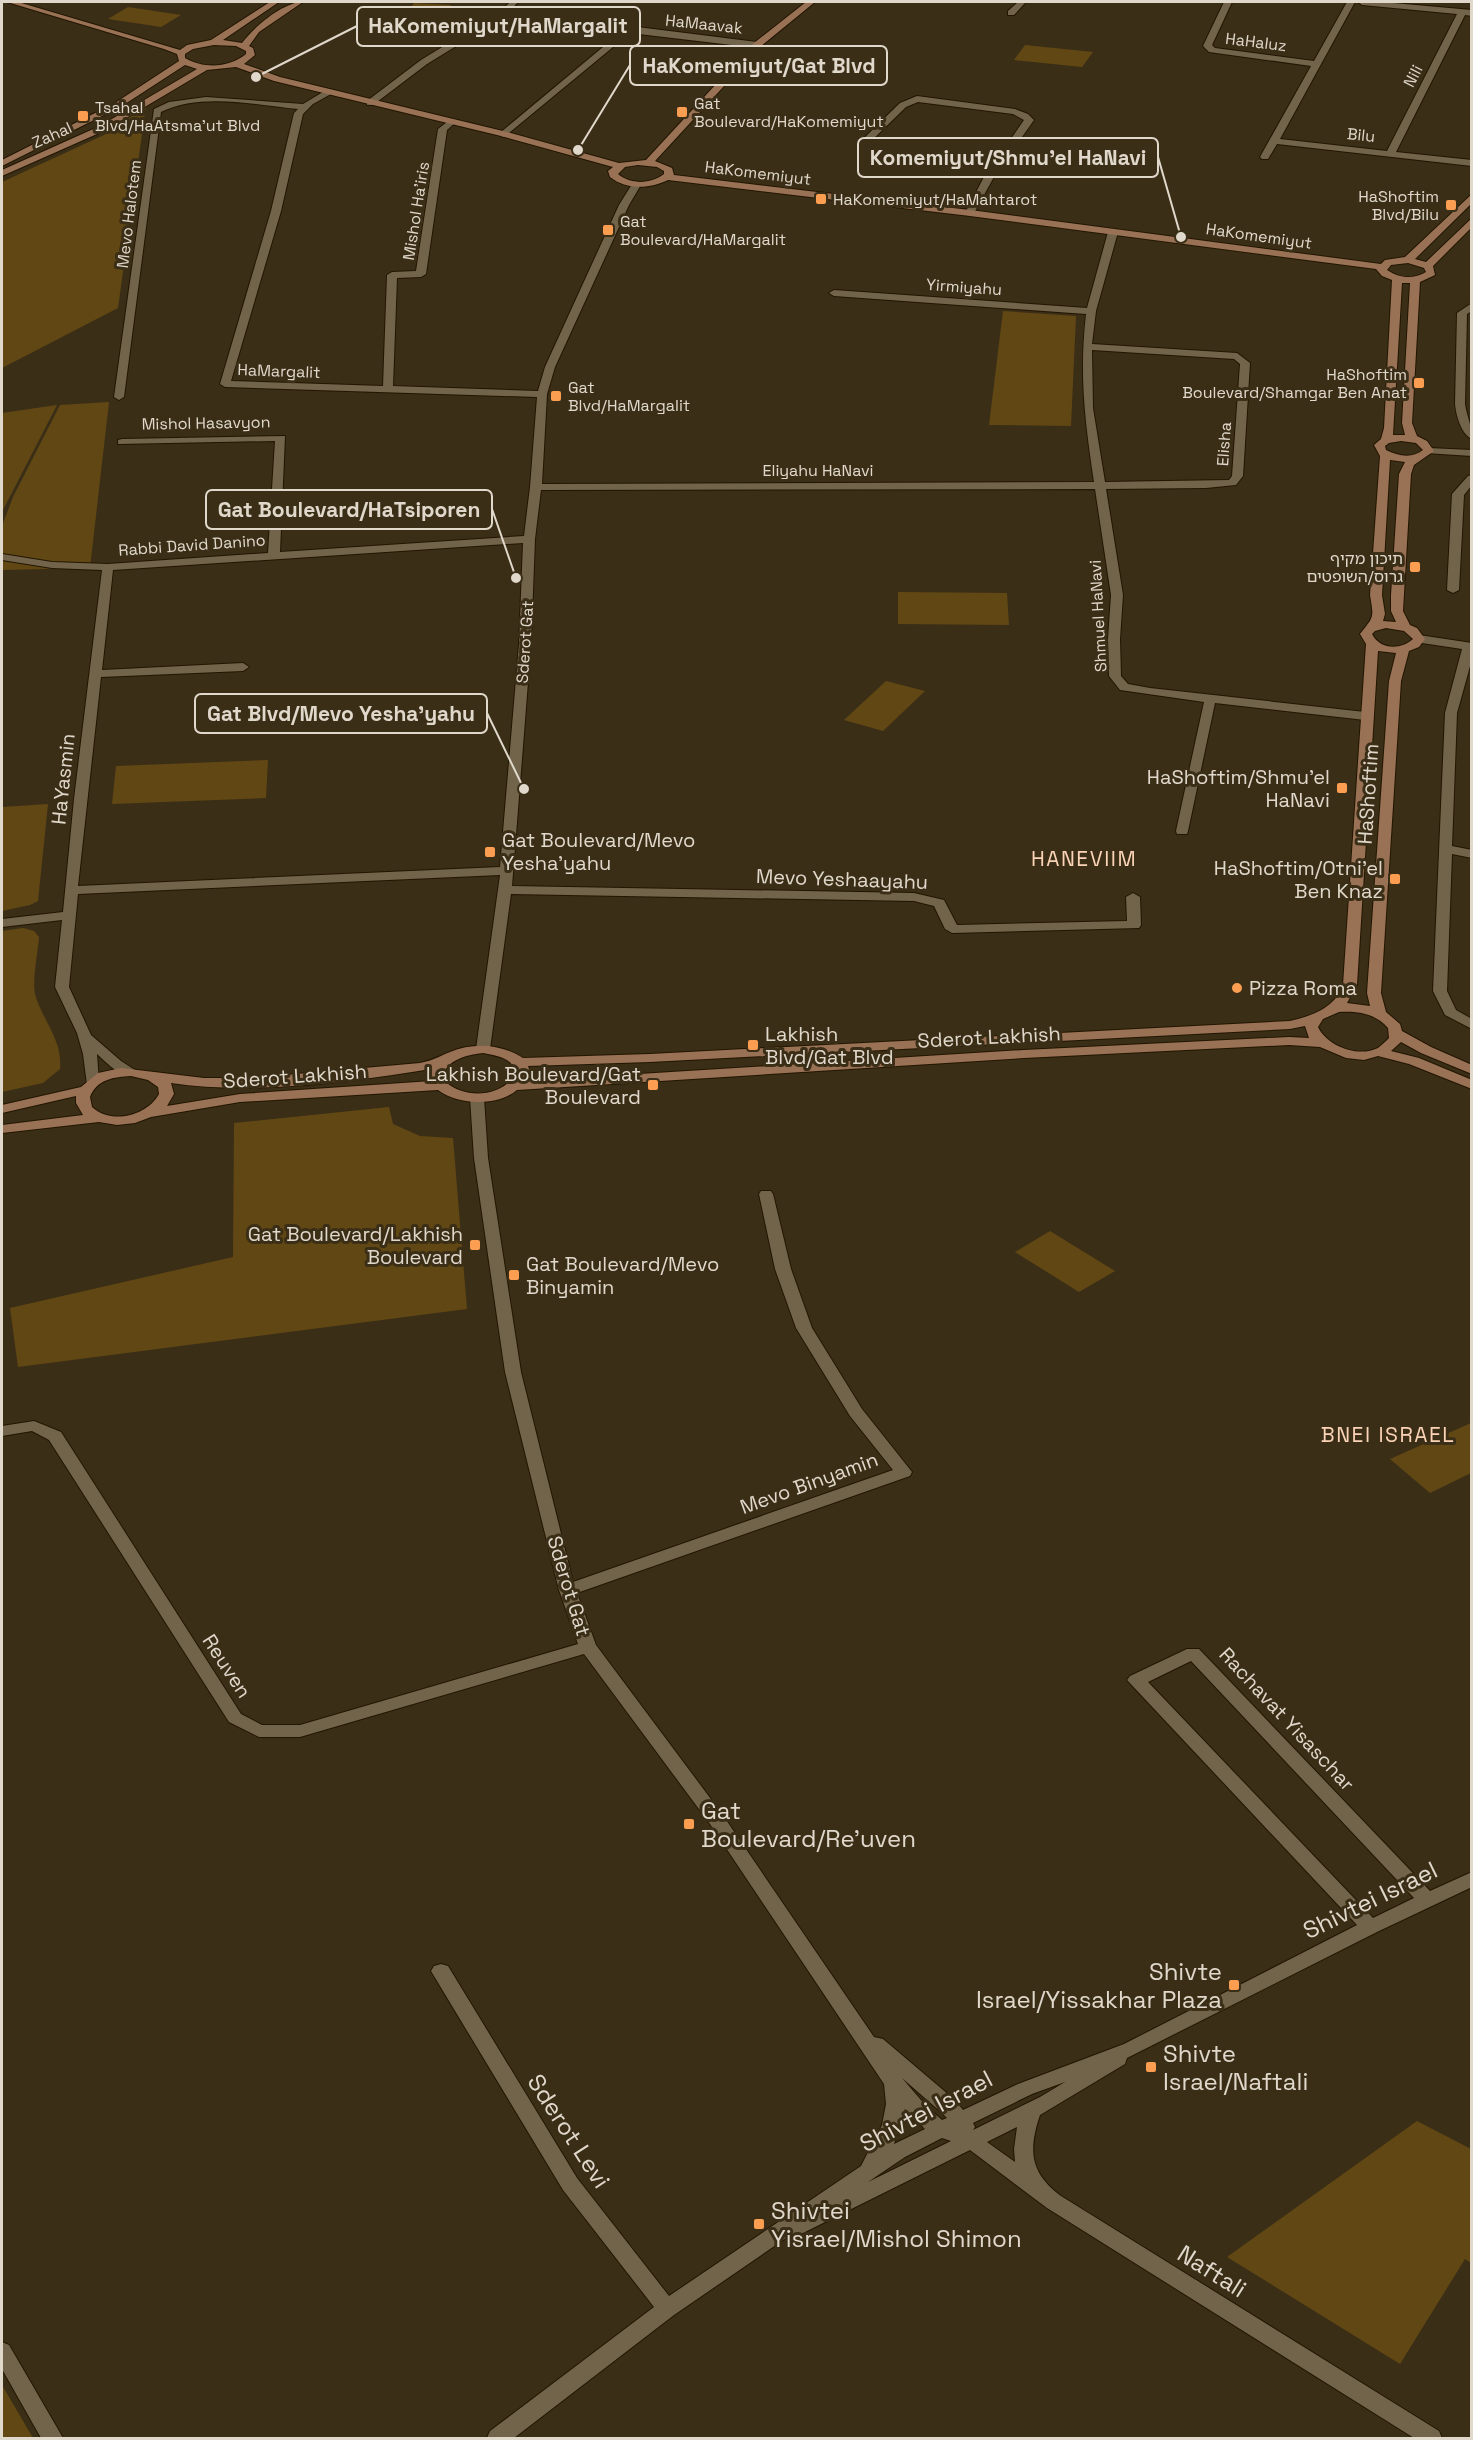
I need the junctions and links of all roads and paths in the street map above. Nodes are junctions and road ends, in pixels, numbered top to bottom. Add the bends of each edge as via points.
1 (11, 2) edge
2 (275, 2) edge
3 (299, 2) edge
4 (514, 2) edge
5 (811, 2) edge
6 (1022, 2) edge
7 (1228, 2) edge
8 (1350, 2) edge
9 (1362, 2) edge
10 (1457, 2) edge
11 (1416, 4) edge
12 (1452, 11) junction
13 (504, 13) junction
14 (1011, 13) dead end
15 (1467, 13) edge
16 (628, 30) junction
17 (214, 42) junction
18 (156, 44) junction
19 (197, 45) junction
20 (758, 45) junction
21 (244, 46) junction
22 (182, 58) junction
23 (236, 64) junction
24 (1316, 64) junction
25 (206, 67) junction
26 (328, 92) junction
27 (370, 103) junction
28 (304, 107) junction
29 (451, 122) junction
30 (504, 134) junction
31 (1273, 141) junction
32 (1391, 153) junction
33 (1265, 157) dead end
34 (649, 162) junction
35 (2, 163) edge
36 (1472, 165) edge
37 (619, 166) junction
38 (2, 173) edge
39 (990, 175) junction
40 (667, 177) junction
41 (637, 183) junction
42 (1472, 197) edge
43 (970, 213) junction
44 (1472, 221) edge
45 (1113, 232) junction
46 (1408, 260) junction
47 (1428, 266) junction
48 (1381, 267) junction
49 (1397, 278) junction
50 (1415, 279) junction
51 (834, 293) dead end
52 (1472, 306) edge
53 (1091, 311) junction
54 (1087, 347) junction
55 (387, 389) junction
56 (542, 394) junction
57 (119, 397) dead end
58 (1472, 436) edge
59 (1412, 439) junction
60 (1386, 440) junction
61 (122, 442) dead end
62 (1429, 451) junction
63 (1472, 453) edge
64 (1385, 455) junction
65 (1415, 459) junction
66 (1472, 478) edge
67 (1100, 484) junction
68 (536, 488) junction
69 (529, 539) junction
70 (274, 556) junction
71 (2, 557) edge
72 (108, 567) junction
73 (1453, 590) dead end
74 (1376, 626) junction
75 (1405, 627) junction
76 (1419, 639) junction
77 (1372, 644) junction
78 (1470, 646) edge
79 (1404, 649) junction
80 (243, 667) dead end
81 (95, 674) junction
82 (1210, 700) junction
83 (1365, 716) junction
84 (1182, 831) dead end
85 (1446, 849) junction
86 (1472, 854) edge
87 (506, 871) junction
88 (71, 890) junction
89 (505, 890) junction
90 (1133, 897) dead end
91 (69, 915) junction
92 (2, 923) edge
93 (1336, 1008) junction
94 (1379, 1014) junction
95 (1314, 1019) junction
96 (1472, 1025) edge
97 (84, 1033) junction
98 (1396, 1033) junction
99 (1321, 1043) junction
100 (483, 1049) junction
101 (1378, 1052) junction
102 (521, 1062) junction
103 (443, 1063) junction
104 (1472, 1070) edge
105 (131, 1071) junction
106 (156, 1077) junction
107 (442, 1085) junction
108 (1472, 1085) edge
109 (88, 1086) junction
110 (517, 1086) junction
111 (477, 1098) junction
112 (2, 1109) edge
113 (152, 1113) junction
114 (99, 1118) junction
115 (2, 1129) edge
116 (766, 1194) dead end
117 (2, 1431) edge
118 (567, 1590) junction
119 (588, 1647) junction
120 (1472, 1879) edge
121 (1427, 1900) junction
122 (1370, 1927) junction
123 (441, 1971) dead end
124 (860, 2029) junction
125 (1131, 2049) junction
126 (894, 2082) junction
127 (1032, 2111) junction
128 (960, 2119) junction
129 (939, 2129) junction
130 (972, 2141) junction
131 (868, 2170) junction
132 (1041, 2193) junction
133 (759, 2246) junction
134 (667, 2309) junction
135 (2, 2351) edge
136 (52, 2439) edge
137 (498, 2439) edge
138 (1431, 2439) edge

1 - 18 street
2 - 17 street
3 - 21 street via 256,30
4 - 13 street
5 - 20 street
6 - 14 street
7 - 24 street, HaHaluz via 1207,46 1212,50
8 - 24 street
9 - 11 street
10 - 12 street
11 - 12 street
12 - 15 street
13 - 16 street, HaMaavak
13 - 27 street via 424,62
15 - 32 street, Nili
16 - 20 street, HaMaavak
16 - 30 street
17 - 19 street
17 - 21 street
18 - 19 street
18 - 22 street
19 - 22 street, Zahal
20 - 34 street
21 - 23 street via 251,55
22 - 25 street
22 - 35 street, Zahal via 158,81
23 - 25 street
23 - 26 street
24 - 31 street
25 - 38 street, Zahal via 103,128
26 - 27 street
26 - 28 street
27 - 29 street
28 - 55 street, HaMargalit via 299,112 276,211 225,384
28 - 57 street, Mevo Halotem via 197,100 172,103 157,111
29 - 30 street
29 - 55 street, Mishol Ha'iris via 443,129 421,274 392,275
30 - 37 street
31 - 32 street, Bilu
31 - 33 street
32 - 36 street, Bilu
34 - 37 street
34 - 40 street via 667,168
37 - 41 street via 613,171 614,176
39 - 39 street via 1029,120 1026,116 917,99 903,105 861,146 864,155 872,159
39 - 43 street
40 - 41 street
40 - 43 street, HaKomemiyut
41 - 56 street, Sderot Gat via 550,367
42 - 46 street
43 - 45 street, HaKomemiyut
44 - 47 street
45 - 48 street, HaKomemiyut
45 - 53 street, Shmuel HaNavi
46 - 47 street
46 - 48 street via 1388,262
47 - 50 street via 1431,273
48 - 49 street
49 - 50 street
49 - 60 street
50 - 59 street via 1407,423
51 - 53 street, Yirmiyahu
52 - 58 street via 1462,313 1460,404
53 - 54 street, Shmuel HaNavi
54 - 67 street, Shmuel HaNavi via 1088,408
54 - 67 street, Elisha via 1237,356 1245,363 1237,477 1232,483
55 - 56 street, HaMargalit
56 - 68 street, Sderot Gat
59 - 60 street
59 - 62 street via 1423,442
60 - 64 street via 1379,445
61 - 70 street, Mishol Hasavyon via 281,438
62 - 63 street
62 - 65 street
64 - 65 street
64 - 74 street
65 - 75 street via 1405,474 1397,595 1397,611
66 - 73 street via 1458,494
67 - 68 street, Eliyahu HaNavi
67 - 82 street, Shmuel HaNavi via 1117,595 1115,676 1124,687
68 - 69 street, Sderot Gat
69 - 70 street, Rabbi David Danino
69 - 87 street, Sderot Gat
70 - 72 street, Rabbi David Danino
71 - 72 street, Rabbi David Danino via 52,565
72 - 81 street, HaYasmin
74 - 75 street
74 - 77 street, HaShoftim via 1366,634
75 - 76 street via 1416,632
76 - 78 street
76 - 79 street
77 - 79 street via 1390,650
77 - 83 street, HaShoftim
78 - 85 street via 1451,713
79 - 94 street, HaShoftim via 1395,681 1374,993
80 - 81 street
81 - 88 street, HaYasmin
82 - 83 street, Shmuel HaNavi
82 - 84 street
83 - 93 street, HaShoftim via 1350,985
85 - 86 street
85 - 96 street via 1440,991 1450,1012
87 - 88 street
87 - 89 street, Sderot Gat
88 - 91 street, HaYasmin
89 - 90 street, Mevo Yeshaayahu via 914,897 939,903 952,929 1134,926
89 - 100 street, Sderot Gat
91 - 92 street
91 - 97 street, HaYasmin via 62,987
93 - 94 street via 1358,1008
93 - 95 street, Sderot Lakhish
94 - 98 street via 1391,1022
95 - 99 street via 1311,1029
95 - 102 street, Sderot Lakhish via 1290,1025 1131,1034
97 - 105 street, HaYasmin via 102,1053
97 - 109 street, HaYasmin via 93,1069
98 - 101 street via 1392,1044
98 - 104 street
99 - 101 street, Sderot Lakhish via 1342,1053
99 - 110 street, Sderot Lakhish via 1289,1041 1024,1054
100 - 102 street via 506,1052
100 - 103 street via 460,1053
101 - 108 street via 1414,1060
102 - 110 street via 523,1078
103 - 106 street, Sderot Lakhish via 324,1078 243,1083 205,1084
103 - 107 street via 438,1070
105 - 106 street
105 - 109 street via 103,1076
106 - 113 street via 167,1090 161,1106
107 - 111 street via 450,1092
107 - 113 street, Sderot Lakhish via 240,1098
109 - 112 street
109 - 114 street via 81,1098 82,1106
110 - 111 street via 499,1095
111 - 118 street, Sderot Gat via 481,1158 513,1372
113 - 114 street via 126,1120
114 - 115 street
116 - 118 street, Mevo Binyamin via 783,1269 804,1328 856,1412 904,1472
117 - 119 street, Reuven via 34,1426 55,1436 235,1718 259,1731 300,1731
118 - 119 street, Sderot Gat
119 - 124 street, Sderot Gat via 716,1820
120 - 121 street, Shivtei Israel
121 - 122 street, Shivtei Israel
121 - 122 street, Rachavat Yisaschar via 1193,1653 1136,1680
122 - 125 street, Shivtei Israel
123 - 134 street, Sderot Levi via 570,2184
124 - 126 street, Sderot Gat
124 - 128 street, Sderot Gat
125 - 127 street, Shivtei Israel via 1073,2089
125 - 128 street, Shivtei Israel via 1067,2071
126 - 129 street, Sderot Gat
126 - 131 street via 896,2112
127 - 130 street, Shivtei Israel
127 - 132 street via 1023,2148 1027,2174
128 - 129 street, Shivtei Israel
128 - 130 street, Sderot Gat
129 - 130 street, Sderot Gat
129 - 131 street, Shivtei Israel
130 - 132 street, Naftali
130 - 133 street, Shivtei Israel
131 - 133 street, Shivtei Israel
132 - 138 street, Naftali
133 - 134 street, Shivtei Israel
134 - 137 street, Shivtei Israel
135 - 136 street

